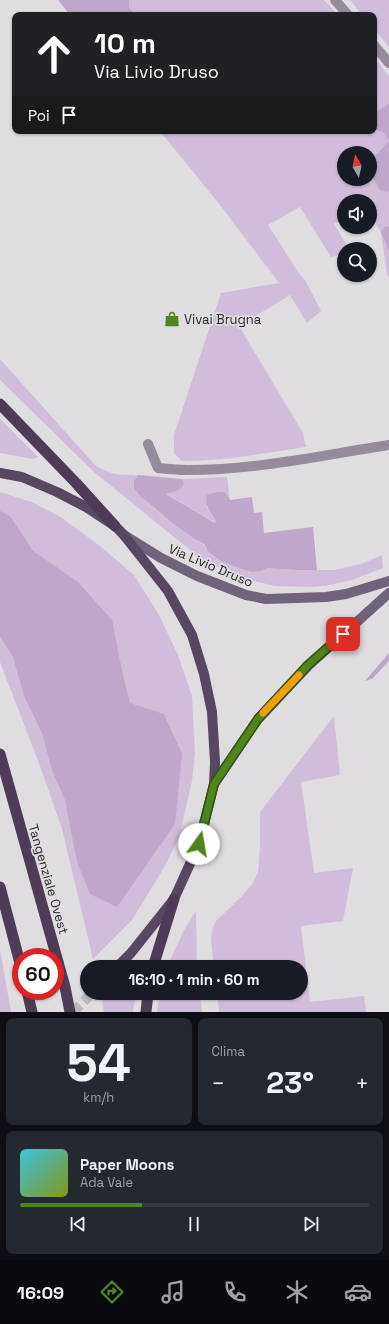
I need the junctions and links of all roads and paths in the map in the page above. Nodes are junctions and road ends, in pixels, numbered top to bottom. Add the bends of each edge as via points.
1 (335, 0) edge
2 (345, 12) edge
3 (377, 49) edge
4 (389, 63) edge
5 (0, 404) edge
6 (148, 444) dead end
7 (389, 444) edge
8 (0, 473) edge
9 (115, 526) junction
10 (123, 534) junction
11 (389, 580) edge
12 (389, 593) edge
13 (0, 754) edge
14 (214, 784) junction
15 (0, 887) edge
16 (174, 899) junction
17 (16, 948) edge
18 (124, 960) edge
19 (154, 960) edge
20 (29, 1000) edge
21 (147, 1000) edge
22 (32, 1012) edge
23 (70, 1012) edge
24 (146, 1012) edge

1 - 2 street
3 - 4 street
5 - 9 highway
6 - 7 street via 158,468 188,470 300,460
8 - 9 main road via 22,477 57,492
9 - 10 main road
10 - 11 main road, Via Livio Druso via 161,558 197,576 246,595 266,599 346,594
10 - 14 main road via 168,591 192,635 212,712
12 - 14 main road via 308,665 258,719
13 - 23 highway, Tangenziale Ovest
14 - 16 main road via 199,844
15 - 17 highway
16 - 18 main road
16 - 19 highway
20 - 22 highway
21 - 24 highway

